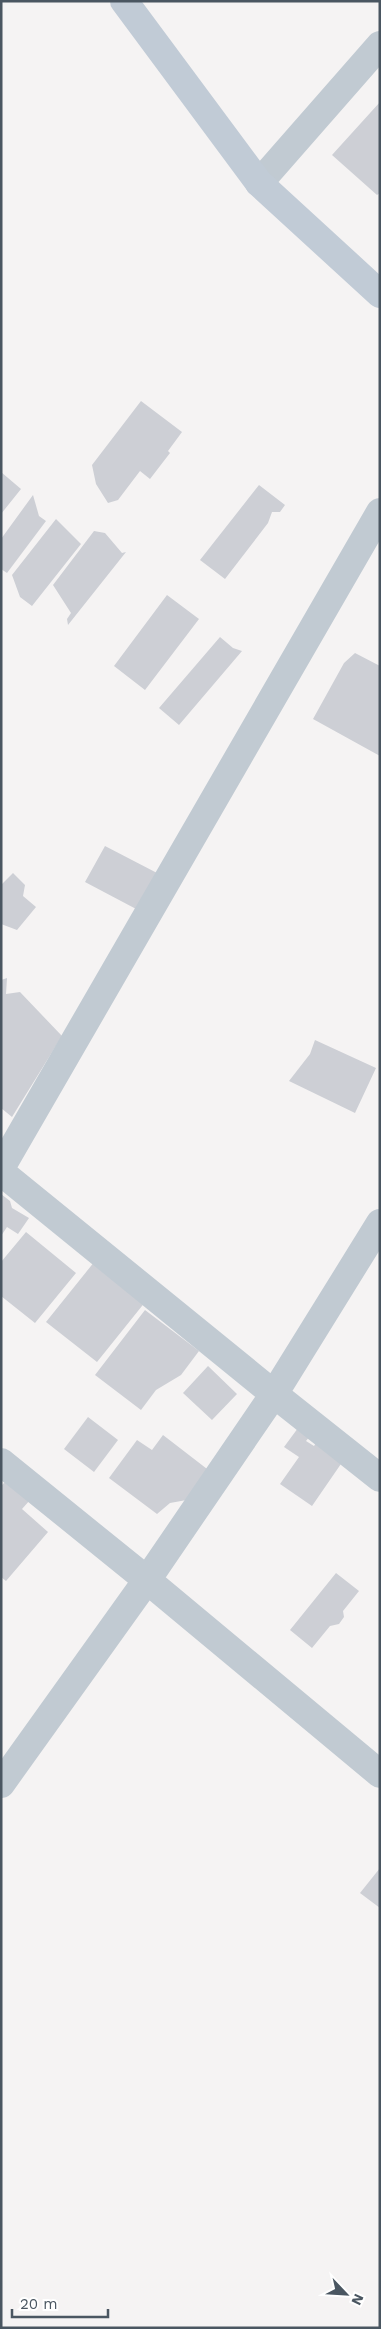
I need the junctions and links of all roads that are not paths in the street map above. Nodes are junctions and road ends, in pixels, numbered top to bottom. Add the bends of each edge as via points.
1 (124, 1) edge
2 (380, 45) edge
3 (259, 183) junction
4 (380, 294) edge
5 (380, 512) edge
6 (1, 1168) edge
7 (1, 1172) edge
8 (380, 1223) edge
9 (274, 1394) junction
10 (1, 1462) edge
11 (380, 1478) edge
12 (148, 1580) junction
13 (380, 1774) edge
14 (1, 1784) edge

1 - 3 street
2 - 3 street
3 - 4 street
5 - 6 street
7 - 9 street
8 - 9 street
9 - 11 street
9 - 12 street
10 - 12 street
12 - 13 street
12 - 14 street

